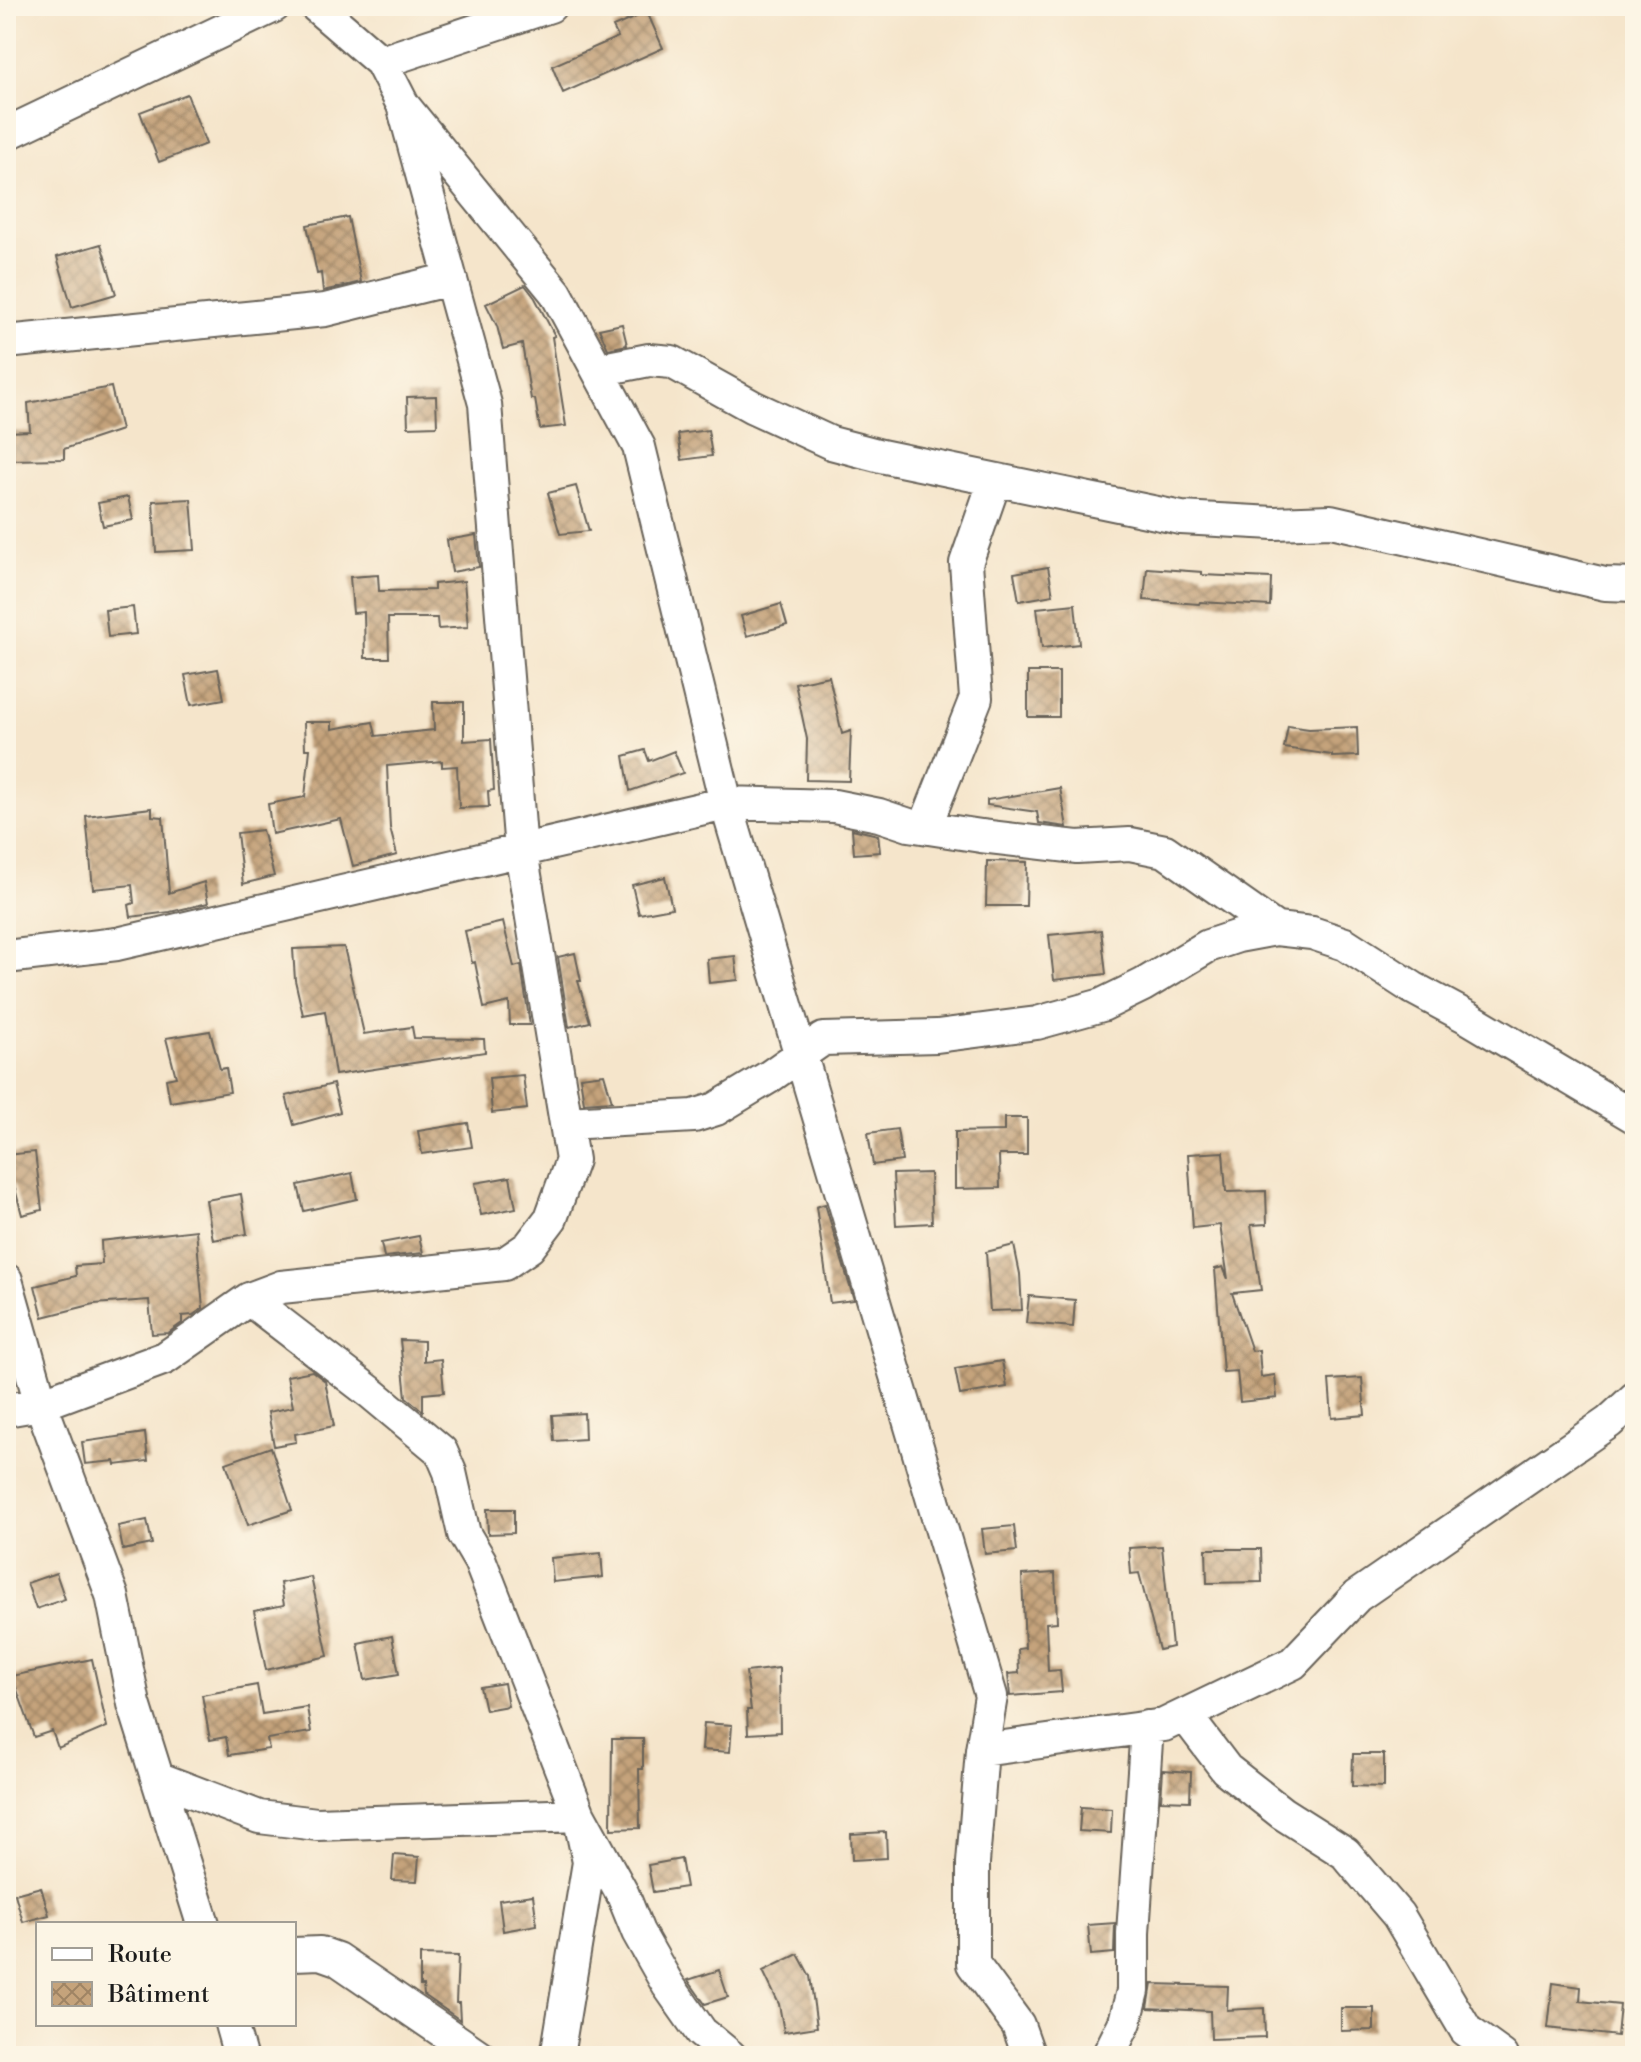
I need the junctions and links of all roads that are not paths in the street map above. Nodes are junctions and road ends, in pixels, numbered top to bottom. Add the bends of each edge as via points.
1 (274, 6) edge
2 (316, 6) edge
3 (550, 6) edge
4 (381, 62) junction
5 (403, 105) junction
6 (6, 134) edge
7 (450, 279) junction
8 (6, 342) edge
9 (598, 370) junction
10 (995, 480) junction
11 (1635, 585) edge
12 (726, 803) junction
13 (925, 827) junction
14 (521, 851) junction
15 (1276, 929) junction
16 (6, 957) edge
17 (800, 1054) junction
18 (1635, 1117) edge
19 (566, 1123) junction
20 (6, 1280) edge
21 (249, 1299) junction
22 (1635, 1398) edge
23 (41, 1404) junction
24 (6, 1410) edge
25 (1185, 1715) junction
26 (1147, 1727) junction
27 (982, 1750) junction
28 (157, 1778) junction
29 (579, 1815) junction
30 (202, 1922) edge
31 (296, 1954) edge
32 (232, 2026) edge
33 (1466, 2043) edge
34 (240, 2056) edge
35 (479, 2056) edge
36 (557, 2056) edge
37 (730, 2056) edge
38 (1029, 2056) edge
39 (1108, 2056) edge
40 (1502, 2056) edge

1 - 6 street
2 - 4 street
3 - 4 street
4 - 5 street
5 - 7 street
5 - 9 street via 556,293
7 - 8 street via 325,310
7 - 14 street via 485,404
9 - 10 street via 649,360 672,362 831,443
9 - 12 street via 639,447
10 - 11 street via 1181,518 1331,521 1605,584
10 - 13 street via 966,563 976,698
12 - 13 street via 834,806
12 - 14 street
12 - 17 street
13 - 15 street via 1077,847 1130,844 1165,851
14 - 16 street via 117,944
14 - 19 street
15 - 17 street via 1208,946 1102,1005 1037,1023 937,1036 823,1039
15 - 18 street via 1345,944
17 - 19 street via 716,1109 694,1116
17 - 27 street via 991,1696
19 - 21 street via 572,1160 551,1218 529,1247 504,1264 281,1287
20 - 23 street
21 - 23 street via 165,1358
21 - 29 street via 441,1451 464,1534 480,1561
22 - 25 street via 1609,1422 1357,1596 1293,1663
23 - 24 street
23 - 28 street via 112,1595 134,1704
25 - 26 street
25 - 33 street via 1226,1769 1345,1853 1398,1915
26 - 27 street
26 - 39 street via 1133,1991
27 - 38 street via 973,1863 973,1964 1018,2025
28 - 29 street via 259,1817 317,1824
28 - 30 street
29 - 36 street via 589,1862
29 - 37 street via 668,1985 701,2032
31 - 35 street via 337,1959
32 - 34 street
33 - 40 street

